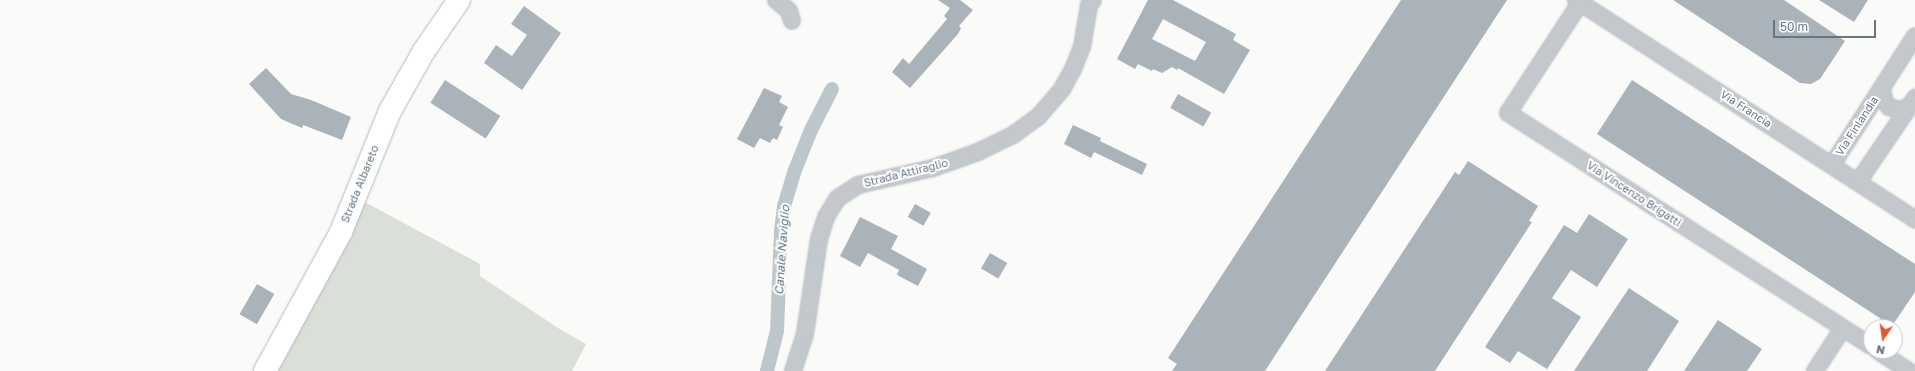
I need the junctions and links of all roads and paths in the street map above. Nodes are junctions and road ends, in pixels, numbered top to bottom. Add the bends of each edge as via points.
1 (459, 0) edge
2 (776, 0) edge
3 (1093, 0) edge
4 (1578, 1) edge
5 (792, 21) dead end
6 (1915, 36) edge
7 (1882, 88) junction
8 (1912, 102) edge
9 (1832, 165) junction
10 (1858, 182) junction
11 (1915, 219) edge
12 (1843, 328) junction
13 (1863, 341) edge
14 (1890, 359) edge
15 (265, 371) edge
16 (793, 371) edge
17 (1815, 371) edge
18 (1909, 371) edge

1 - 15 street, Strada Albareto via 424,51 394,105 341,232
2 - 5 street via 789,11
3 - 16 street, Strada Attiraglio via 1089,5 1082,47 1073,69 1062,89 1038,117 1013,135 978,152 933,168 858,185 838,198 822,228 805,334
4 - 9 street, Via Francia
4 - 12 street, Via Vincenzo Brigatti via 1508,113
6 - 7 street, Via Finlandia
7 - 8 street, Via Finlandia via 1884,100 1889,107 1899,110
7 - 9 street, Via Finlandia
8 - 10 street, Via Finlandia
9 - 10 street, Via Francia
10 - 11 street, Via Francia
12 - 13 street, Via Vincenzo Brigatti
12 - 17 street
14 - 18 street

